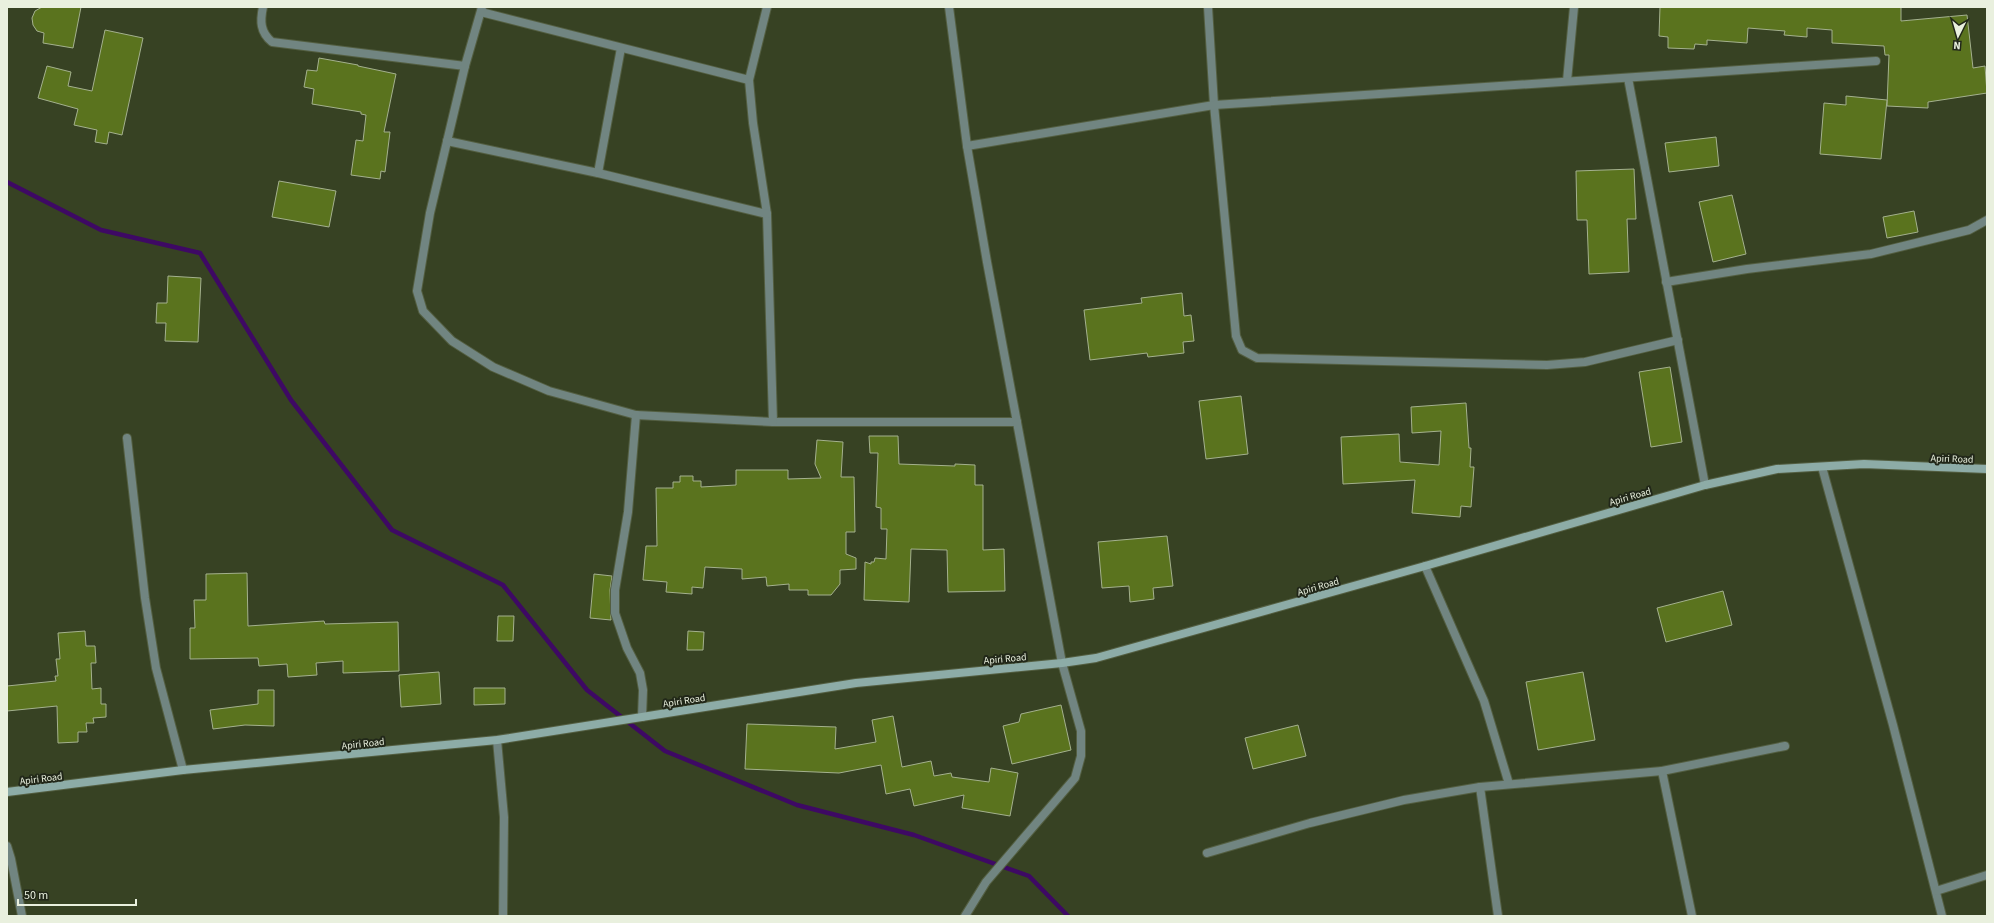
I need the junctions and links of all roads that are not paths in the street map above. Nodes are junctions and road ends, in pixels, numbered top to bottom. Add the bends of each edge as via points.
1 (263, 7) edge
2 (767, 7) edge
3 (949, 7) edge
4 (1208, 7) edge
5 (1574, 7) edge
6 (481, 10) edge
7 (621, 48) junction
8 (1876, 61) dead end
9 (465, 66) junction
10 (1628, 78) junction
11 (749, 80) junction
12 (1567, 81) junction
13 (1214, 105) junction
14 (447, 141) junction
15 (967, 146) junction
16 (598, 173) junction
17 (767, 214) junction
18 (1987, 220) edge
19 (1666, 282) junction
20 (1678, 340) junction
21 (636, 416) junction
22 (773, 422) junction
23 (1017, 422) junction
24 (127, 438) dead end
25 (1822, 467) junction
26 (1987, 469) edge
27 (1705, 485) junction
28 (1425, 566) junction
29 (1062, 663) junction
30 (642, 717) junction
31 (497, 740) junction
32 (1785, 746) dead end
33 (183, 770) junction
34 (1662, 771) junction
35 (1509, 784) junction
36 (1480, 787) junction
37 (7, 792) edge
38 (7, 846) edge
39 (1207, 853) dead end
40 (1987, 875) edge
41 (1936, 891) junction
42 (22, 916) edge
43 (503, 916) edge
44 (965, 916) edge
45 (1498, 916) edge
46 (1692, 916) edge
47 (1942, 916) edge

1 - 9 street via 262,28 272,42
2 - 11 street
3 - 15 street
4 - 13 street
5 - 12 street
6 - 7 street
6 - 9 street
7 - 11 street
7 - 16 street
8 - 10 street
9 - 14 street
10 - 12 street
10 - 19 street
11 - 17 street via 752,123
12 - 13 street
13 - 15 street
13 - 20 street via 1236,336 1242,350 1256,358 1547,365 1585,362
14 - 16 street
14 - 21 street via 430,213 417,291 423,311 452,341 493,367 550,391
15 - 23 street
16 - 17 street
17 - 22 street
18 - 19 street via 1969,230 1871,254
19 - 20 street
20 - 27 street
21 - 22 street
21 - 30 street via 628,512 615,590 615,613 627,648 640,673 643,690
22 - 23 street
23 - 29 street
24 - 33 street via 145,598 156,668
25 - 26 street, Apiri Road via 1864,464
25 - 27 street, Apiri Road via 1777,468
25 - 41 street
27 - 28 street, Apiri Road
28 - 29 street, Apiri Road via 1096,658
28 - 35 street via 1484,702
29 - 30 street, Apiri Road via 856,683
29 - 44 street via 1081,731 1082,756 1075,778 986,882
30 - 31 street, Apiri Road
31 - 33 street, Apiri Road
31 - 43 street via 504,817
32 - 34 street
33 - 37 street, Apiri Road
34 - 35 street
34 - 46 street
35 - 36 street
36 - 39 street via 1404,800 1318,821
36 - 45 street
38 - 42 street
40 - 41 street
41 - 47 street

